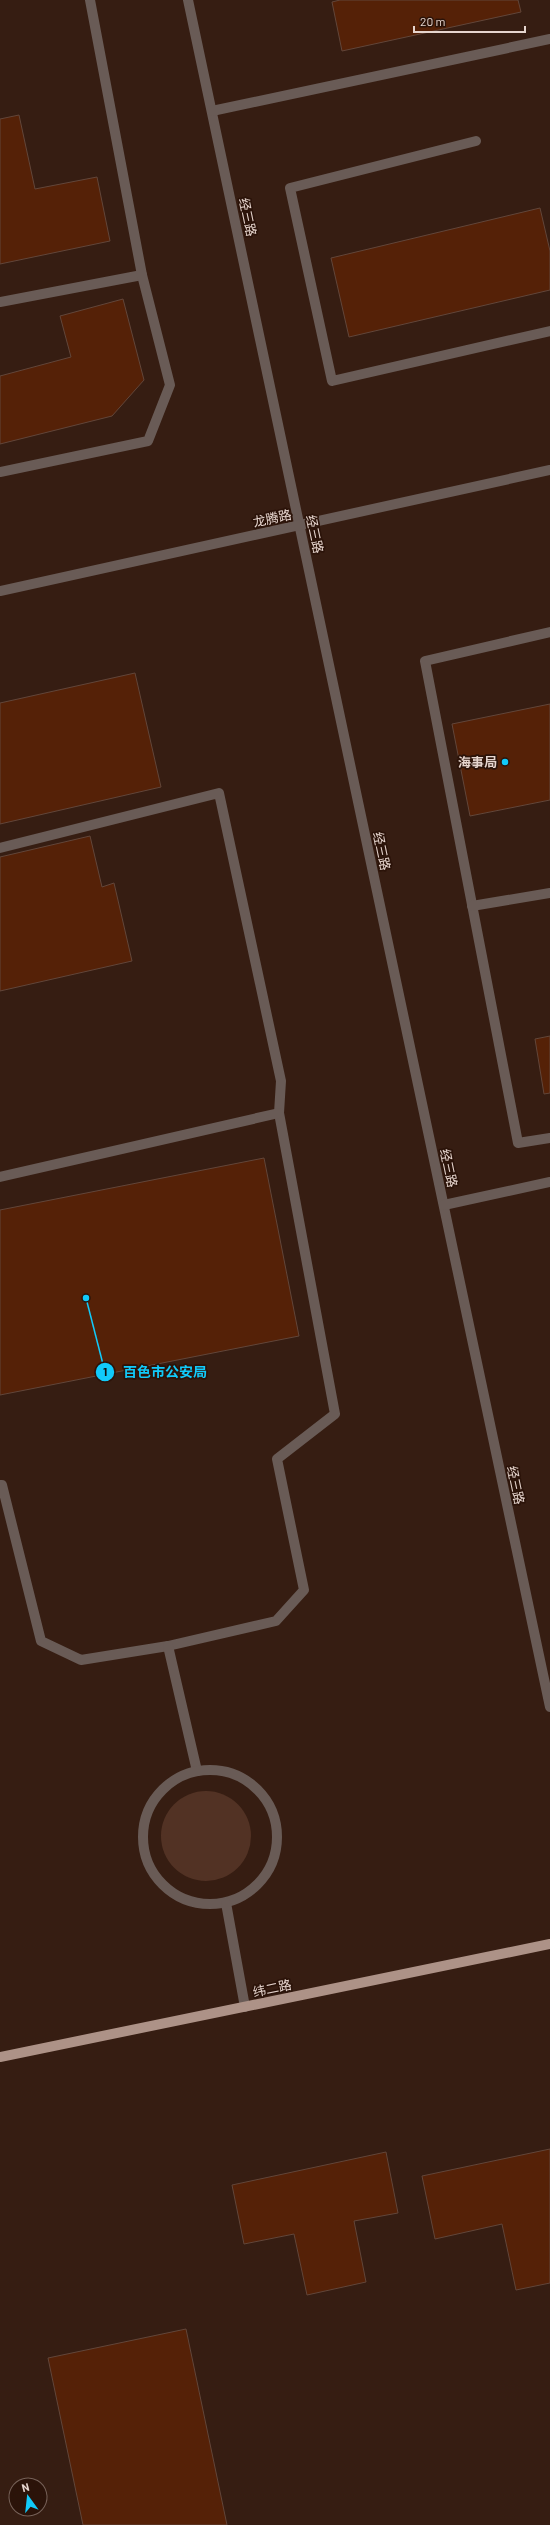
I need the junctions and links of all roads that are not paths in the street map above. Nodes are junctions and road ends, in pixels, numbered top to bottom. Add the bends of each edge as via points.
1 (90, 0) edge
2 (188, 0) edge
3 (550, 39) edge
4 (212, 111) junction
5 (476, 141) dead end
6 (142, 275) junction
7 (0, 302) edge
8 (550, 331) edge
9 (550, 470) edge
10 (0, 472) edge
11 (300, 526) junction
12 (0, 591) edge
13 (550, 632) edge
14 (0, 848) edge
15 (550, 893) edge
16 (472, 906) junction
17 (279, 1113) junction
18 (550, 1138) edge
19 (0, 1177) edge
20 (550, 1182) edge
21 (444, 1204) junction
22 (0, 1486) edge
23 (168, 1646) junction
24 (550, 1707) edge
25 (197, 1771) junction
26 (226, 1903) junction
27 (550, 1944) edge
28 (244, 2007) junction
29 (0, 2057) edge

1 - 6 street
2 - 4 street, 经三路
3 - 4 street
4 - 11 street, 经三路
5 - 8 street via 290,188 332,382
6 - 7 street
6 - 10 street via 170,385 148,441
9 - 11 street, 龙腾路
11 - 12 street, 龙腾路
11 - 21 street, 经三路
13 - 16 street via 426,661
14 - 17 street via 219,793 281,1082
15 - 16 street
16 - 18 street via 518,1143
17 - 19 street
17 - 23 street via 335,1414 277,1459 304,1590 276,1621
20 - 21 street
21 - 24 street, 经三路
22 - 23 street via 2,1485 41,1641 81,1660
23 - 25 street
25 - 26 street via 228,1771 246,1779 262,1791 272,1808 278,1827 278,1847 272,1866 260,1883 244,1895
25 - 26 street via 172,1781 159,1793 149,1808 142,1842 154,1876 168,1890 186,1900 205,1904
26 - 28 street
27 - 28 main road, 纬二路
28 - 29 main road, 纬二路

